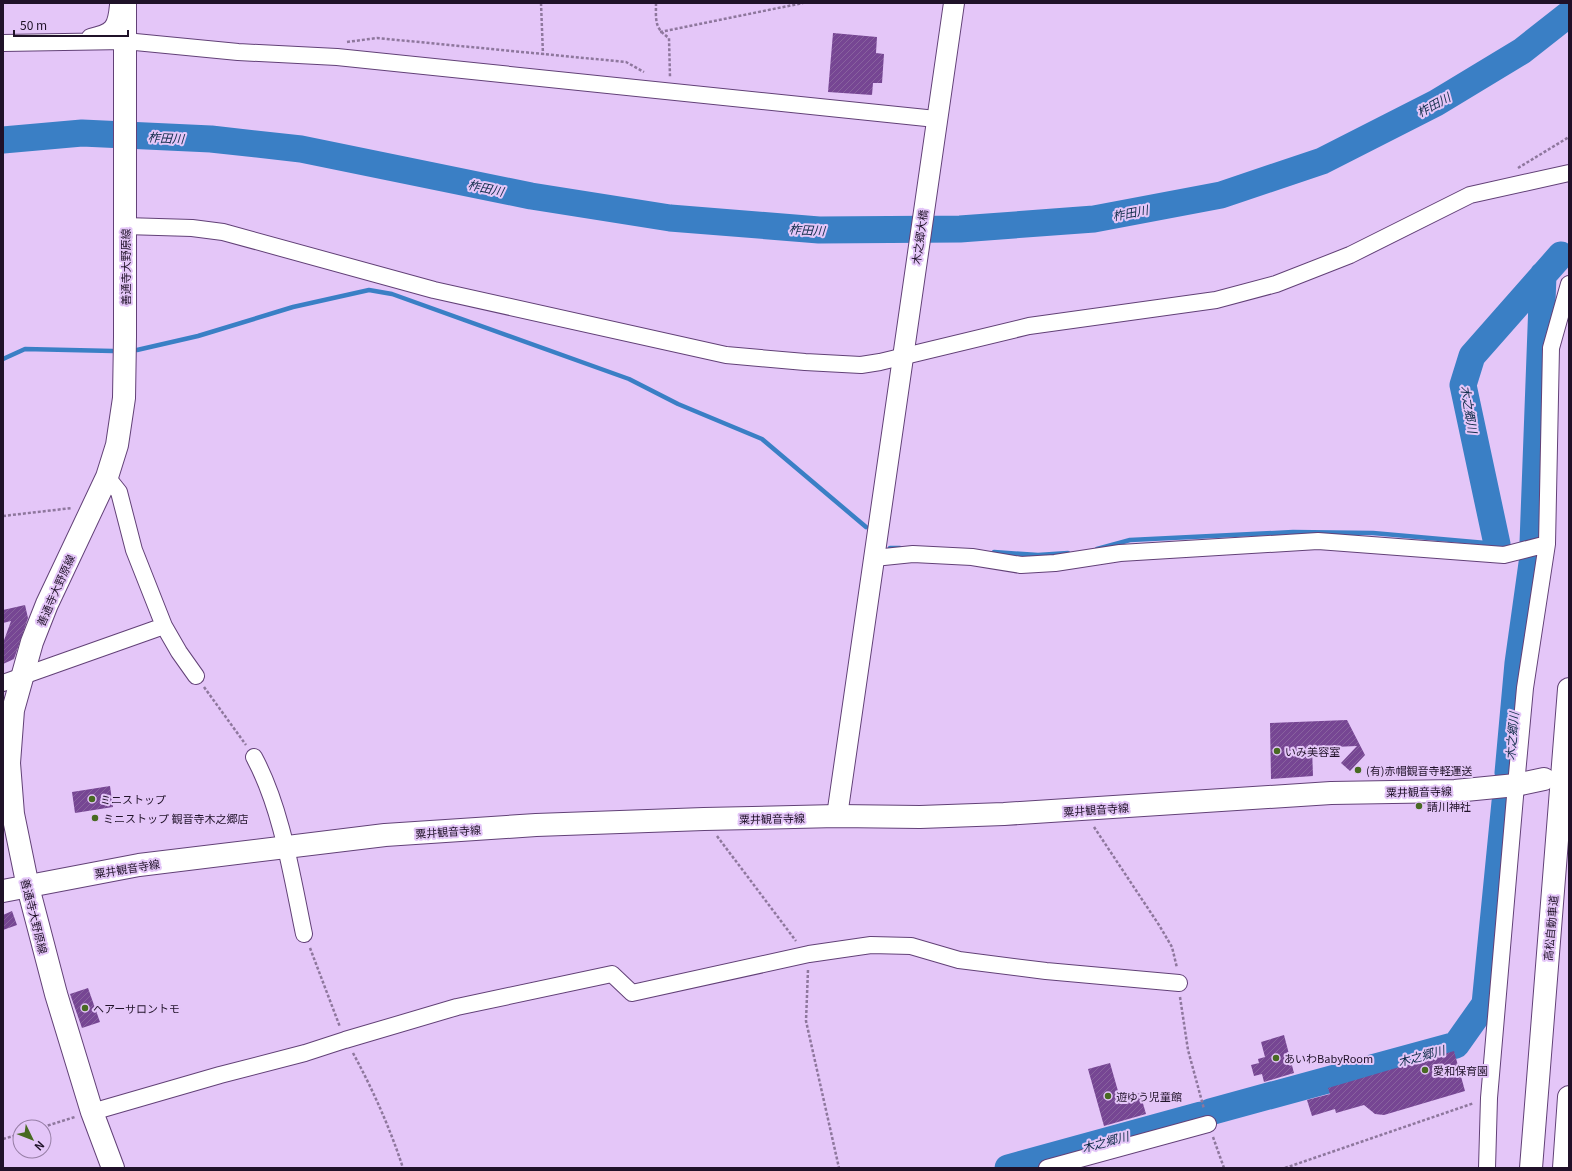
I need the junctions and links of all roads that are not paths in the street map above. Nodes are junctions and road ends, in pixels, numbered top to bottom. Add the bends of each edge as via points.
1 (118, 3) edge
2 (125, 3) edge
3 (133, 3) edge
4 (954, 3) edge
5 (66, 41) junction
6 (125, 41) junction
7 (3, 43) edge
8 (936, 119) junction
9 (1569, 174) edge
10 (125, 226) junction
11 (1569, 284) edge
12 (902, 356) junction
13 (107, 477) junction
14 (1547, 544) junction
15 (874, 558) junction
16 (164, 626) junction
17 (196, 676) road end
18 (12, 680) edge
19 (1569, 689) edge
20 (254, 757) road end
21 (1544, 779) dead end
22 (1516, 785) junction
23 (838, 816) junction
24 (286, 847) junction
25 (28, 887) junction
26 (3, 891) edge
27 (304, 934) dead end
28 (1178, 983) dead end
29 (1569, 1097) edge
30 (92, 1112) junction
31 (1208, 1124) dead end
32 (113, 1168) edge
33 (1047, 1168) edge
34 (1487, 1168) edge
35 (1531, 1168) edge
36 (1564, 1168) edge

1 - 5 street via 116,20 105,34
2 - 6 main road, 善通寺大野原線
3 - 6 street
4 - 8 street, 木之郷大橋
5 - 6 street
5 - 7 street
6 - 8 street via 238,52 337,57
6 - 10 main road, 善通寺大野原線
8 - 12 street, 木之郷大橋
9 - 12 street via 1470,195 1350,255 1261,288 1216,300 1030,326
10 - 12 street via 192,228 223,232 434,290 726,355 861,365
10 - 13 main road, 善通寺大野原線 via 124,398 117,445
11 - 14 street via 1551,348
12 - 15 street, 木之郷大橋
13 - 16 street via 119,492 134,550
13 - 18 main road, 善通寺大野原線 via 47,604 32,642
14 - 15 street via 1504,555 1318,541 1120,553 1055,563 1021,565 972,557 920,554
14 - 22 street via 1526,688
15 - 23 street, 木之郷大橋
16 - 17 street
16 - 18 street
18 - 25 main road, 善通寺大野原線 via 13,710 9,763 13,814
19 - 35 main road, 高松自動車道
20 - 24 street via 263,773
21 - 22 main road, 粟井観音寺線
22 - 23 main road, 粟井観音寺線 via 1455,791 1331,793 1004,814
22 - 34 street via 1489,1098
23 - 24 main road, 粟井観音寺線 via 476,829
24 - 25 main road, 粟井観音寺線 via 139,865
24 - 27 street
25 - 26 main road, 粟井観音寺線
25 - 30 main road, 善通寺大野原線 via 56,994
28 - 30 street via 1046,971 959,960 911,946 871,945 809,954 632,993 612,974 464,1006 305,1054 220,1075
29 - 36 main road
30 - 32 main road, 善通寺大野原線
31 - 33 street

